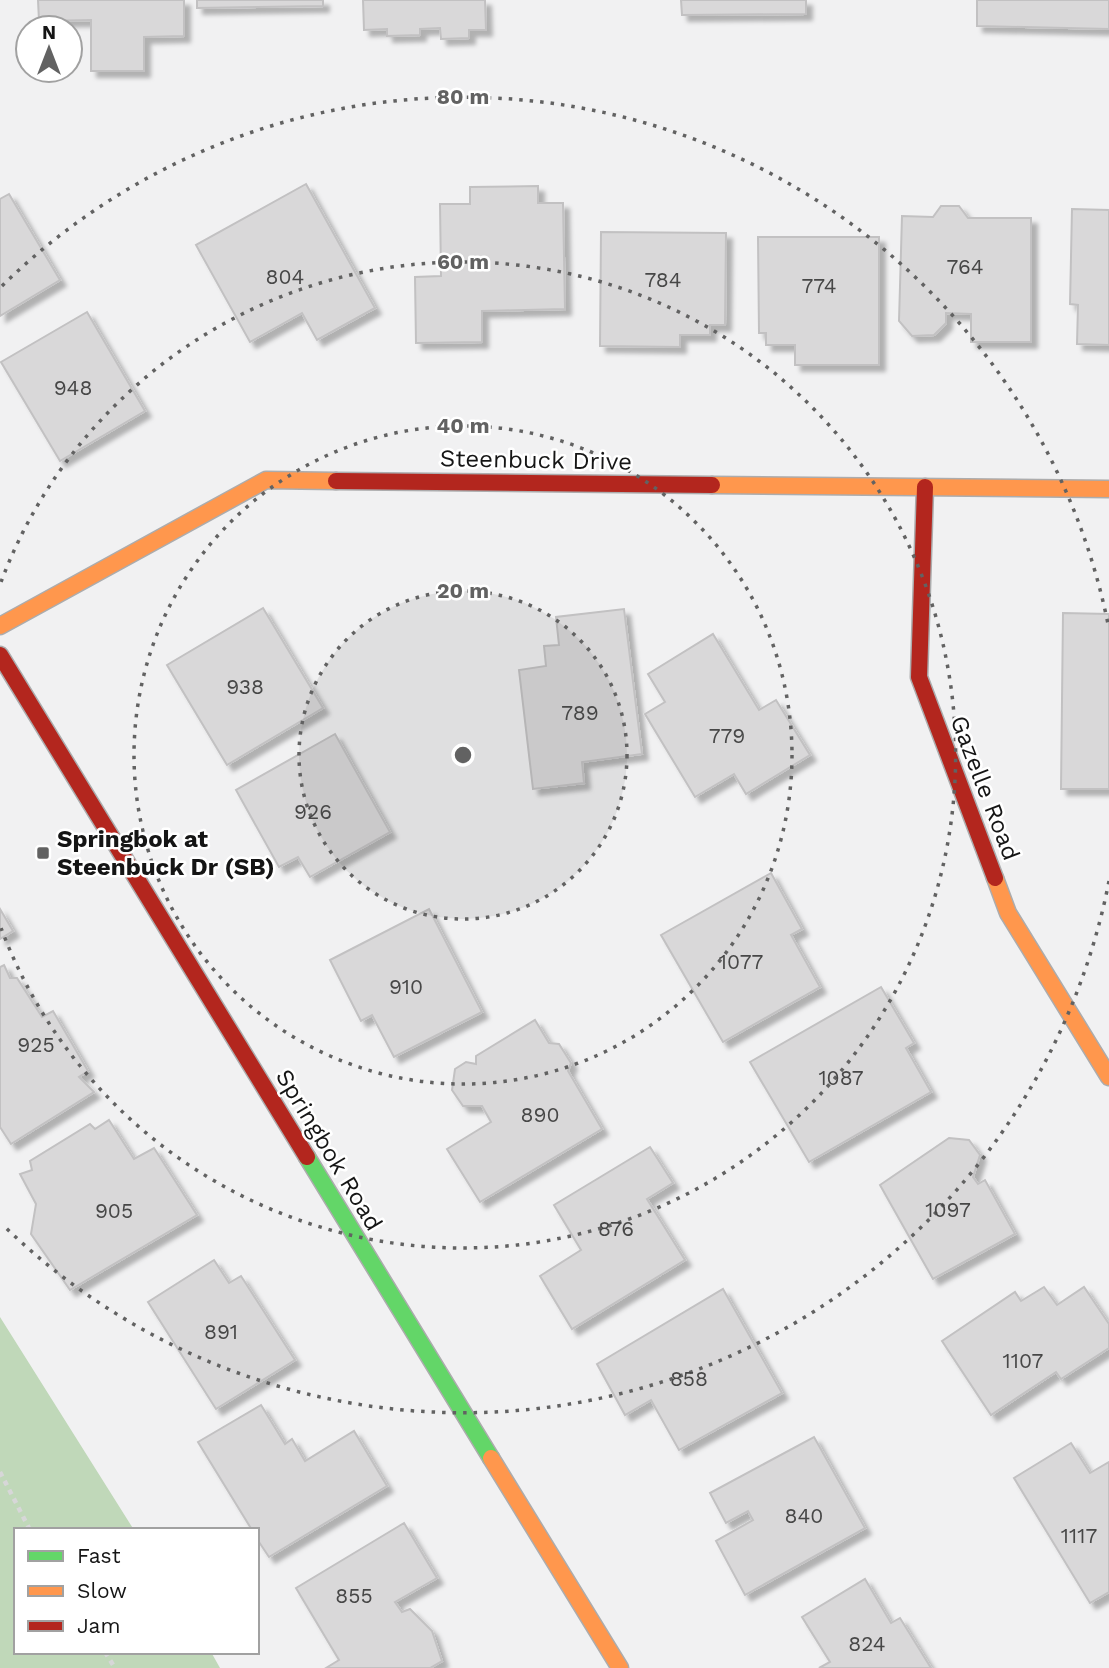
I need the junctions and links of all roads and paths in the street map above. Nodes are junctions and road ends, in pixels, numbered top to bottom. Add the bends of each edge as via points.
1 (925, 487) junction
2 (1109, 489) edge
3 (0, 626) edge
4 (0, 655) edge
5 (1109, 1077) edge
6 (0, 1472) edge
7 (29, 1528) edge
8 (620, 1668) edge

1 - 2 street, Steenbuck Drive
1 - 3 street, Steenbuck Drive via 266,480
1 - 5 street, Gazelle Road via 919,677 1008,914
4 - 8 street, Springbok Road
6 - 7 path

